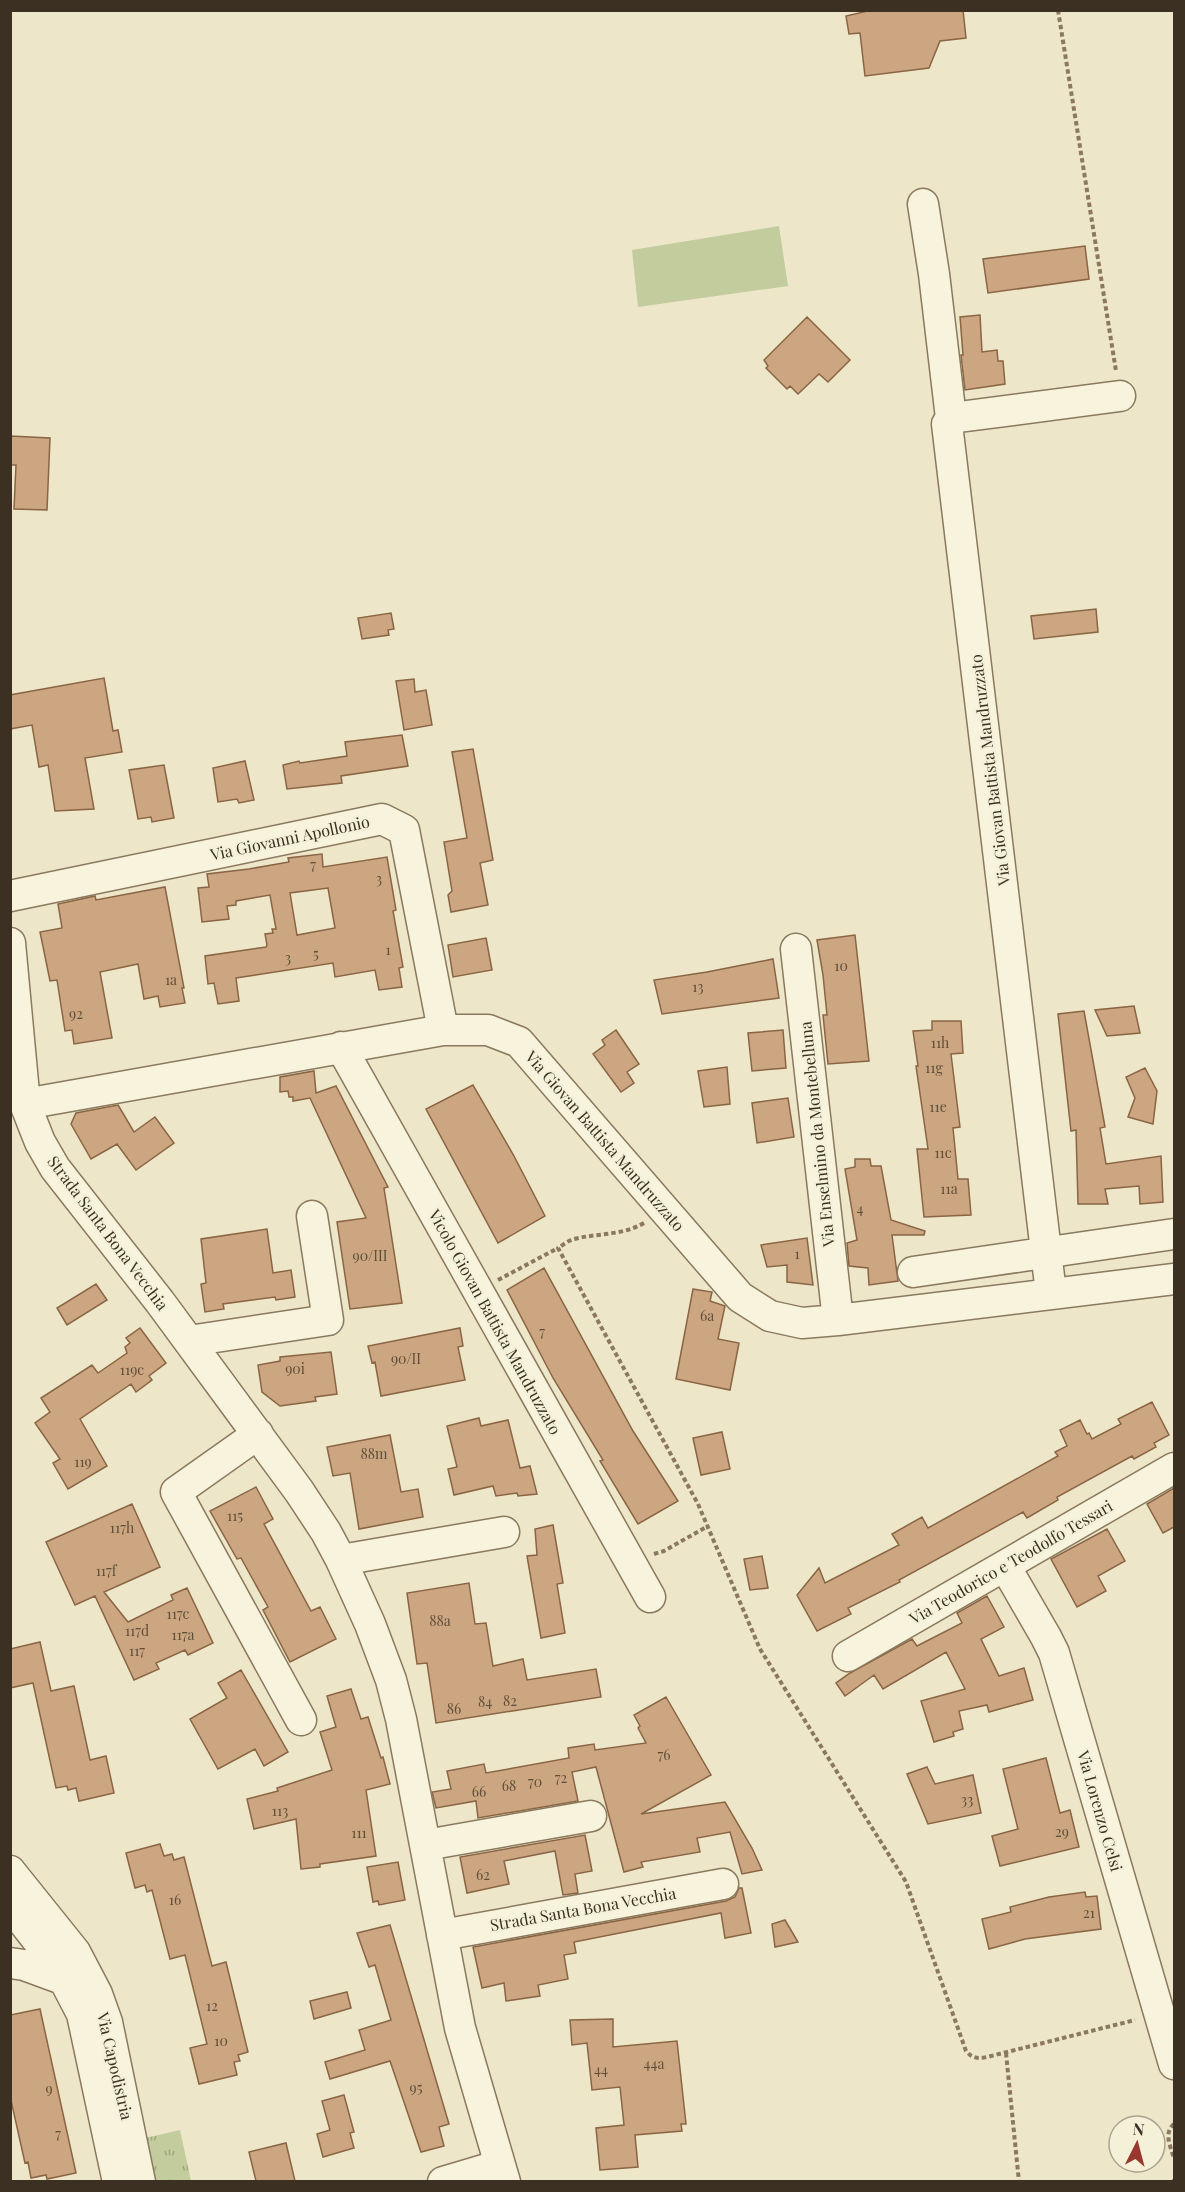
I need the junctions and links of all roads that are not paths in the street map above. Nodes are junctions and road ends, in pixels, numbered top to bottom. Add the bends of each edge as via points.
1 (923, 204) dead end
2 (1120, 396) road end
3 (951, 418) junction
4 (10, 896) edge
5 (10, 943) edge
6 (795, 949) dead end
7 (443, 1030) junction
8 (340, 1047) junction
9 (25, 1104) junction
10 (312, 1216) dead end
11 (1174, 1234) edge
12 (1047, 1252) junction
13 (913, 1272) dead end
14 (1174, 1279) edge
15 (1051, 1293) junction
16 (838, 1320) junction
17 (189, 1341) junction
18 (258, 1434) junction
19 (1174, 1468) edge
20 (504, 1532) dead end
21 (341, 1560) junction
22 (1005, 1566) junction
23 (650, 1597) dead end
24 (848, 1656) dead end
25 (301, 1720) dead end
26 (591, 1816) dead end
27 (426, 1845) junction
28 (10, 1871) edge
29 (723, 1884) dead end
30 (10, 1905) edge
31 (442, 1935) junction
32 (36, 1937) edge
33 (10, 1961) edge
34 (65, 1980) junction
35 (1173, 2053) edge
36 (502, 2173) edge
37 (118, 2181) edge
38 (140, 2181) edge
39 (443, 2181) edge

1 - 3 street, Via Giovan Battista Mandruzzato
2 - 3 street
3 - 12 street, Via Giovan Battista Mandruzzato via 947,424
4 - 7 street, Via Giovanni Apollonio via 382,819 404,830
5 - 9 street, Strada Santa Bona Vecchia
6 - 16 street, Via Enselmino da Montebelluna
7 - 8 street, Via Giovan Battista Mandruzzato
7 - 16 street, Via Giovan Battista Mandruzzato via 488,1030 519,1042 740,1297 770,1316 802,1323
8 - 9 street, Via Giovan Battista Mandruzzato
8 - 23 street, Vicolo Giovan Battista Mandruzzato
9 - 17 street, Strada Santa Bona Vecchia via 55,1168
10 - 17 street via 328,1320
11 - 12 street
12 - 13 street
12 - 15 street, Via Giovan Battista Mandruzzato
14 - 15 street, Via Giovan Battista Mandruzzato
15 - 16 street, Via Giovan Battista Mandruzzato
17 - 18 street, Strada Santa Bona Vecchia
18 - 21 street, Strada Santa Bona Vecchia
18 - 25 street via 176,1492
19 - 22 street, Via Teodorico e Teodolfo Tessari
20 - 21 street
21 - 27 street, Strada Santa Bona Vecchia via 391,1680
22 - 24 street, Via Teodorico e Teodolfo Tessari
22 - 35 street, Via Lorenzo Celsi via 1054,1653
26 - 27 street
27 - 31 street, Strada Santa Bona Vecchia
28 - 32 street, Via Capodistria
29 - 31 street, Strada Santa Bona Vecchia
30 - 32 street, Via Capodistria
31 - 36 street, Strada Santa Bona Vecchia via 463,2041
32 - 33 street via 21,1957
32 - 34 street, Via Capodistria
32 - 38 street, Via Capodistria via 75,1952 87,1973 107,2022
33 - 34 street
34 - 37 street, Via Capodistria via 87,2031
36 - 39 street

